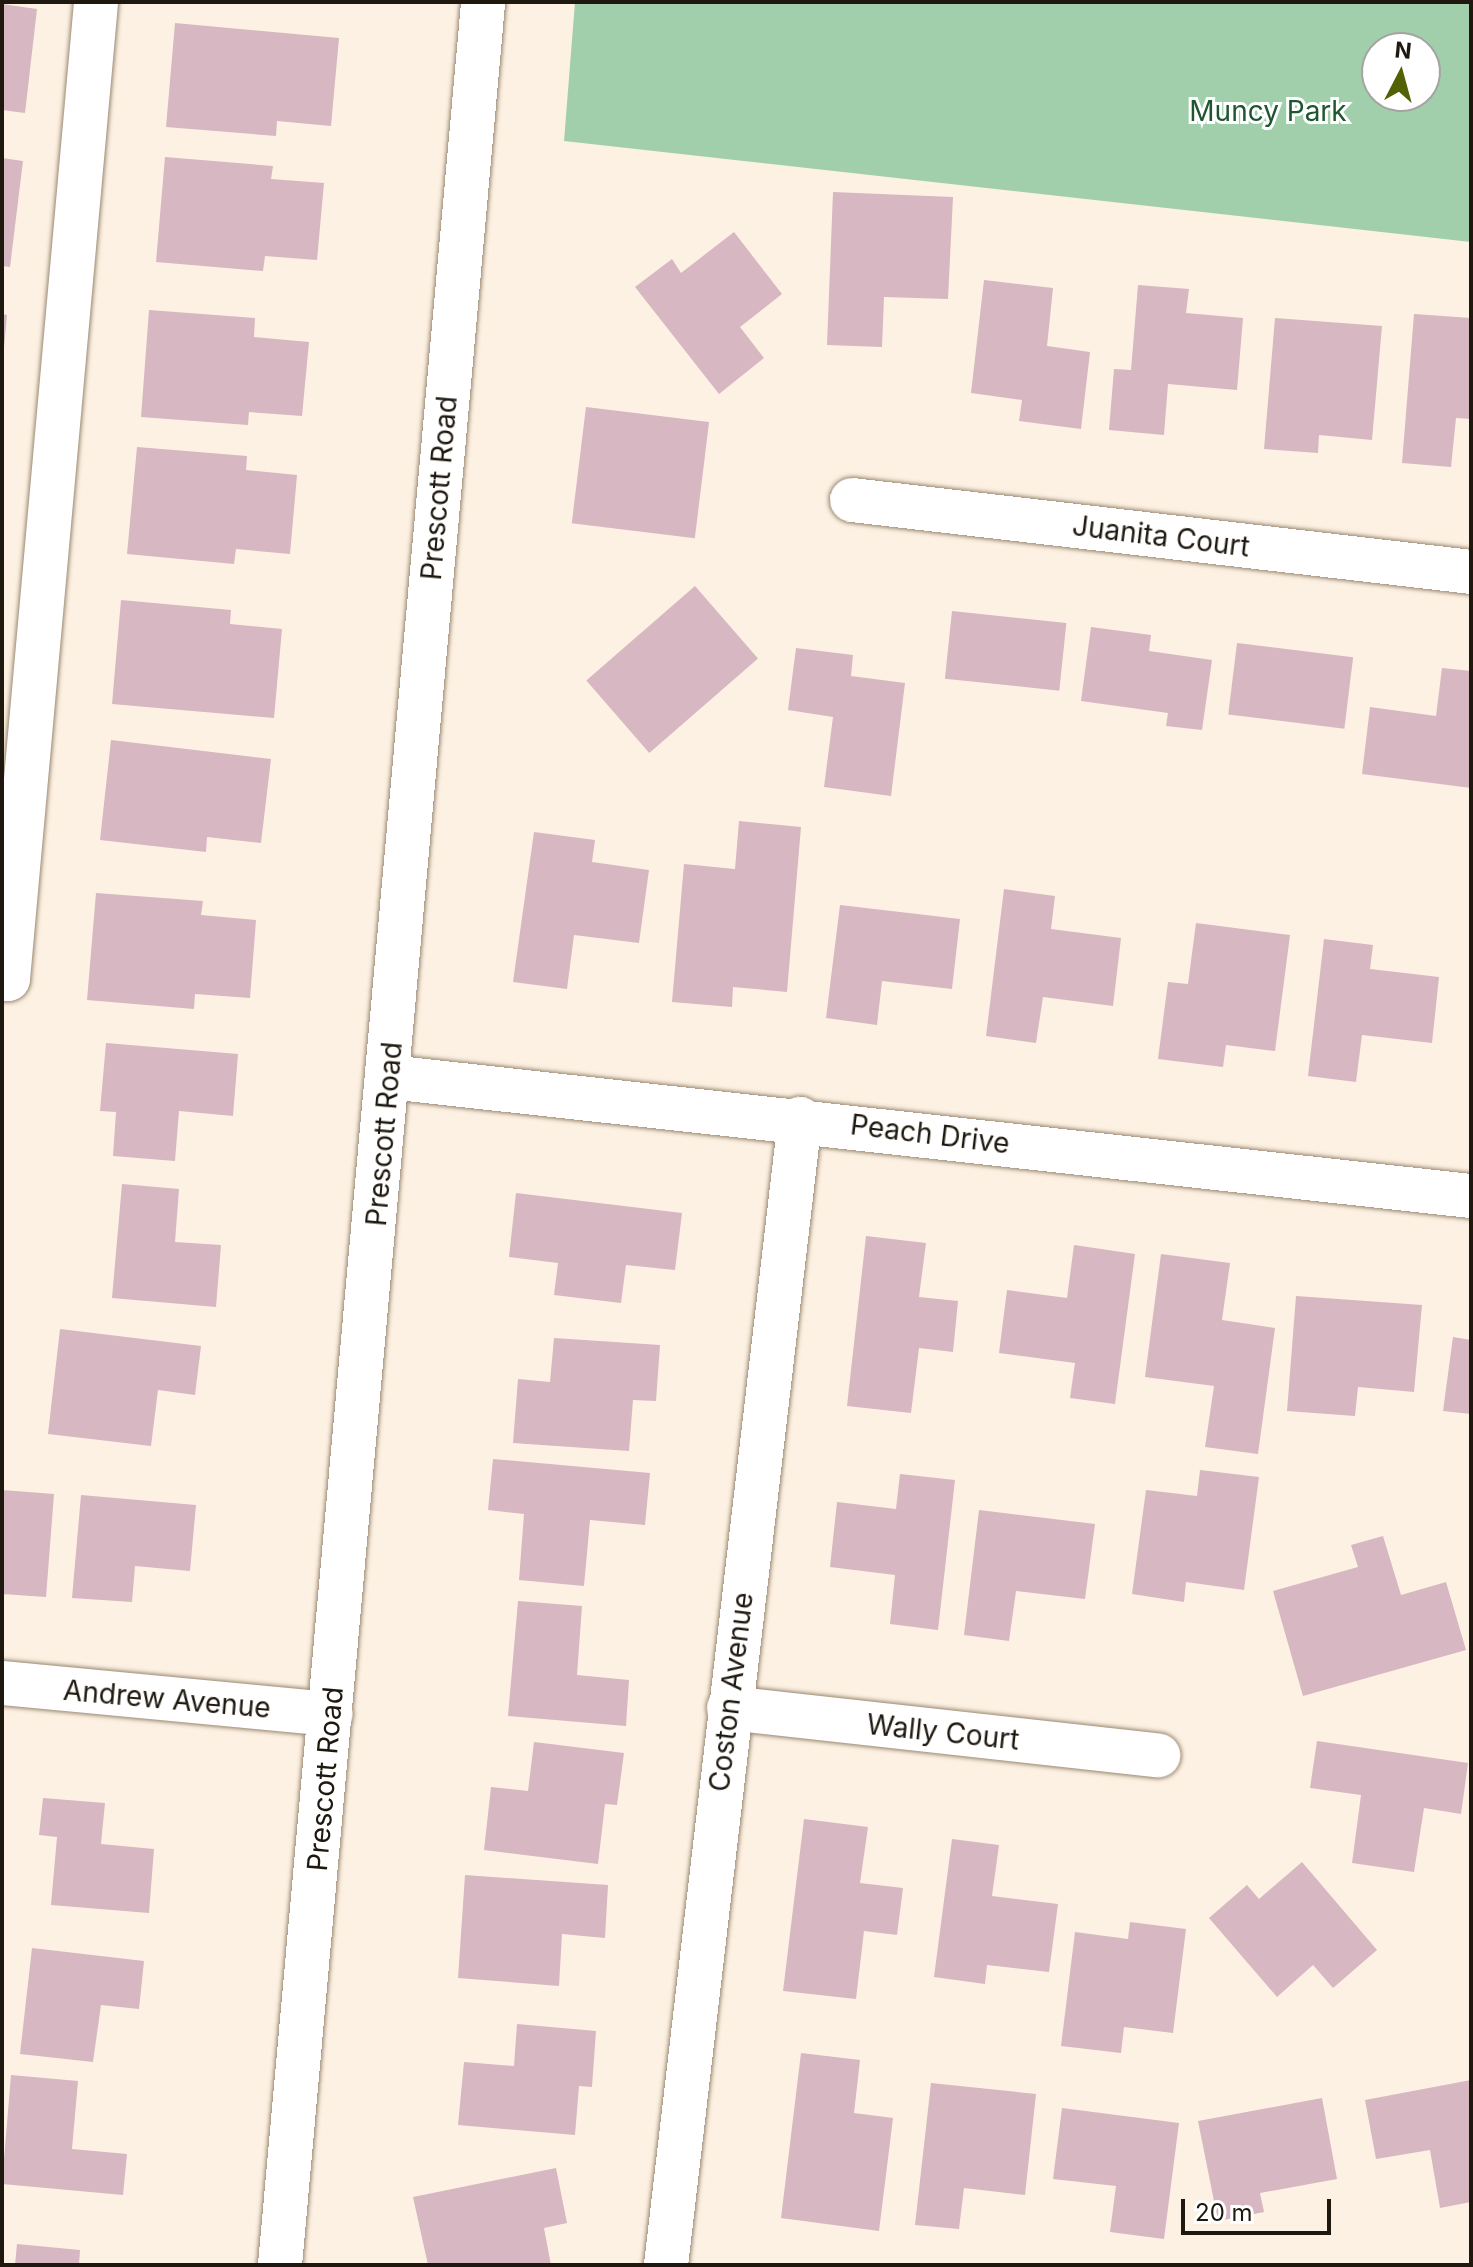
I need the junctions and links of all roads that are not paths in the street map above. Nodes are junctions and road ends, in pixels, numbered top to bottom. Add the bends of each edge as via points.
1 (96, 2) edge
2 (483, 2) edge
3 (852, 500) dead end
4 (1471, 572) edge
5 (2, 978) edge
6 (389, 1077) junction
7 (800, 1119) junction
8 (1471, 1196) edge
9 (2, 1683) edge
10 (729, 1708) junction
11 (331, 1714) junction
12 (1158, 1755) dead end
13 (280, 2265) edge
14 (666, 2265) edge

1 - 5 street via 8,979
2 - 6 street, Prescott Road
3 - 4 street, Juanita Court
6 - 7 street, Peach Drive
6 - 11 street, Prescott Road
7 - 8 street, Peach Drive
7 - 10 street, Coston Avenue
9 - 11 street, Andrew Avenue
10 - 12 street, Wally Court
10 - 14 street, Coston Avenue
11 - 13 street, Prescott Road

